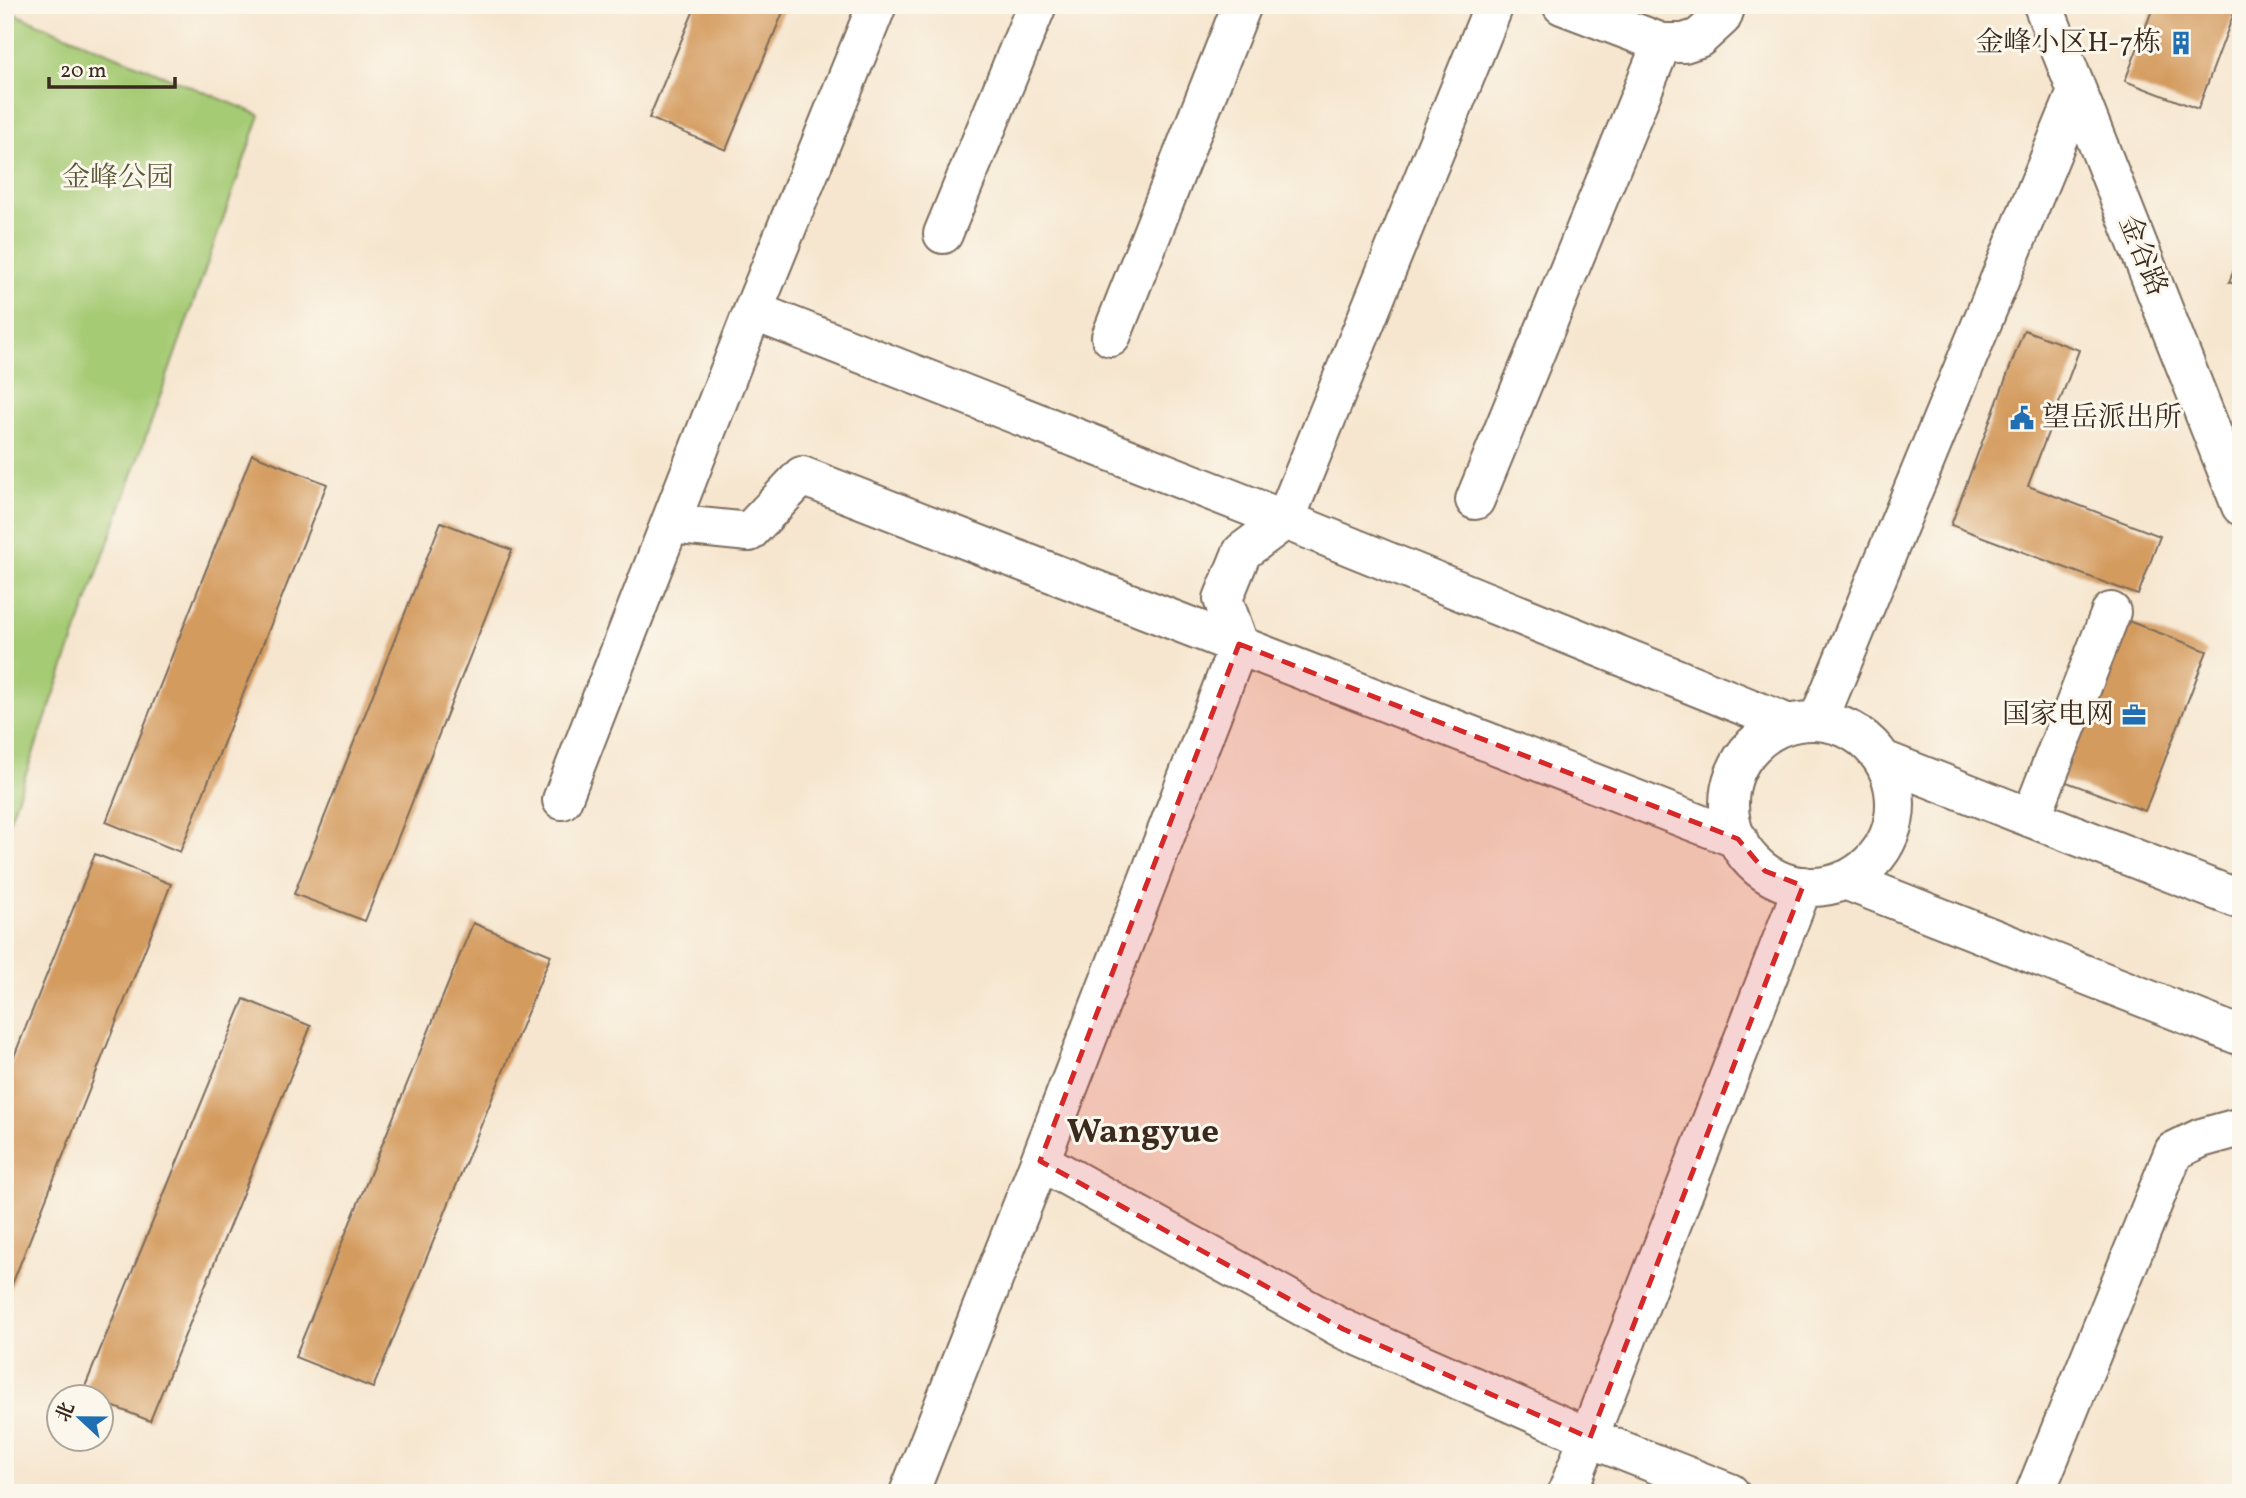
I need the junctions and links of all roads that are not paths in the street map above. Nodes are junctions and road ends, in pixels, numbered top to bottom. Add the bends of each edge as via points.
1 (877, 5) edge
2 (1037, 5) edge
3 (1242, 5) edge
4 (1494, 5) edge
5 (1562, 5) edge
6 (1726, 5) edge
7 (2043, 5) edge
8 (1662, 43) junction
9 (2077, 92) junction
10 (943, 234) dead end
11 (753, 311) junction
12 (1111, 337) dead end
13 (1475, 500) dead end
14 (2241, 506) edge
15 (1285, 520) junction
16 (670, 524) junction
17 (2111, 612) dead end
18 (1239, 644) junction
19 (1804, 723) junction
20 (1882, 760) junction
21 (562, 800) dead end
22 (2031, 818) junction
23 (1738, 839) junction
24 (1845, 880) junction
25 (1804, 886) junction
26 (2241, 900) edge
27 (2241, 1036) edge
28 (2241, 1127) edge
29 (1040, 1161) junction
30 (1590, 1438) junction
31 (909, 1493) edge
32 (1567, 1493) edge
33 (1730, 1493) edge
34 (2035, 1493) edge

1 - 11 street
2 - 10 street
3 - 12 street
4 - 15 street
5 - 8 street
6 - 8 street via 1722,17 1699,38
7 - 9 street, 金谷路
8 - 13 street
9 - 14 street, 金谷路
9 - 19 street
11 - 15 street
11 - 16 street
15 - 18 street via 1242,552 1223,599
15 - 19 street
16 - 18 street via 749,532 802,476
16 - 21 street
17 - 22 street
18 - 23 street
18 - 29 street
19 - 20 street via 1831,723 1855,732
19 - 23 street via 1778,729 1758,742 1736,771 1730,806
20 - 22 street
20 - 24 street via 1894,793 1891,829 1873,859
22 - 26 street
23 - 25 street via 1765,872
24 - 25 street
24 - 27 street
25 - 30 street
28 - 34 street via 2201,1138 2174,1152
29 - 30 street via 1343,1329
29 - 31 street
30 - 32 street
30 - 33 street

